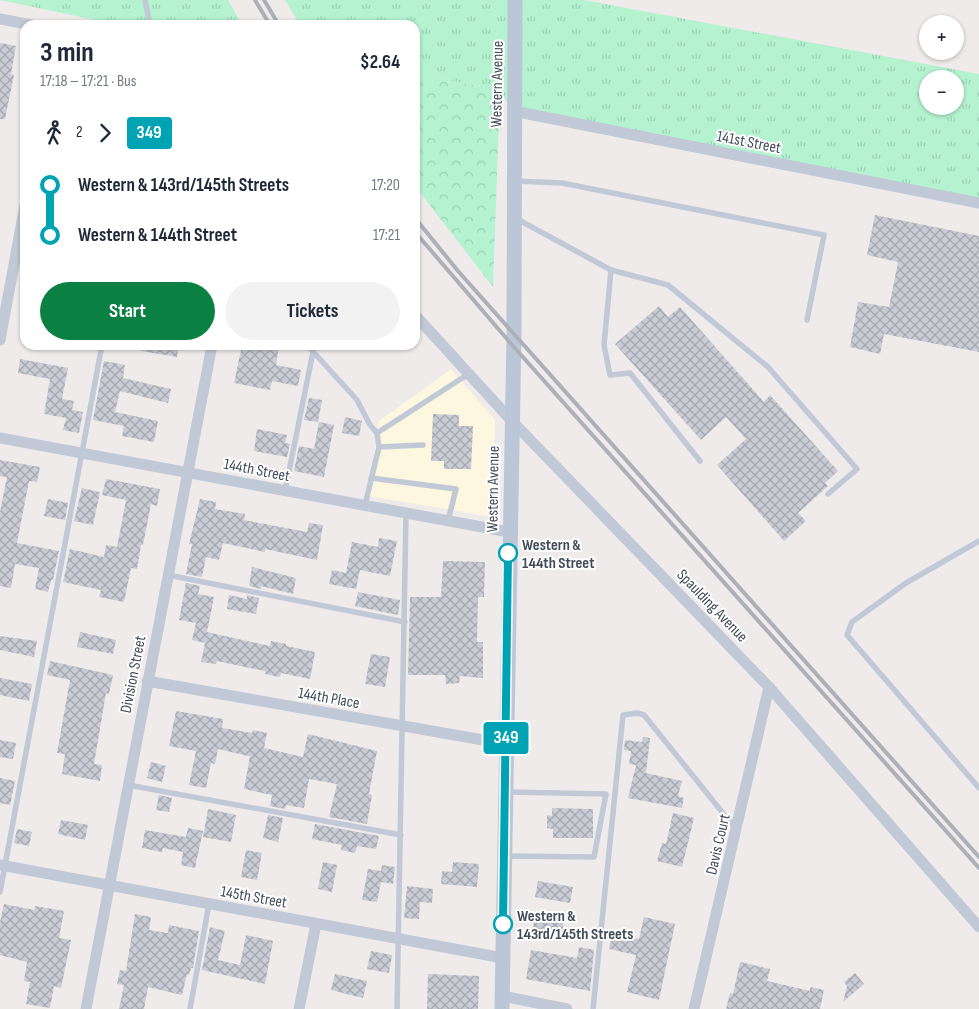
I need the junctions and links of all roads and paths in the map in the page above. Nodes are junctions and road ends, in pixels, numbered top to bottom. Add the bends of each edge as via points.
1 (145, 0) edge
2 (515, 0) edge
3 (0, 19) edge
4 (149, 20) edge
5 (20, 23) edge
6 (513, 111) junction
7 (513, 181) junction
8 (979, 203) edge
9 (513, 217) junction
10 (20, 233) edge
11 (611, 270) junction
12 (420, 319) edge
13 (807, 320) dead end
14 (0, 340) edge
15 (101, 350) edge
16 (211, 350) edge
17 (313, 352) joint
18 (470, 373) junction
19 (512, 420) junction
20 (377, 433) junction
21 (0, 438) edge
22 (423, 445) dead end
23 (378, 447) junction
24 (82, 453) junction
25 (700, 461) dead end
26 (187, 473) junction
27 (371, 478) junction
28 (285, 491) junction
29 (828, 494) dead end
30 (365, 506) junction
31 (406, 513) junction
32 (448, 521) junction
33 (509, 532) junction
34 (979, 541) edge
35 (168, 575) junction
36 (405, 622) junction
37 (147, 681) junction
38 (769, 687) junction
39 (404, 726) junction
40 (506, 744) junction
41 (128, 785) junction
42 (979, 788) edge
43 (505, 792) junction
44 (737, 830) junction
45 (402, 835) junction
46 (504, 856) junction
47 (2, 866) edge
48 (109, 886) junction
49 (0, 892) edge
50 (209, 904) junction
51 (316, 924) junction
52 (979, 927) edge
53 (400, 939) junction
54 (503, 958) junction
55 (502, 1002) edge
56 (86, 1009) edge
57 (190, 1009) edge
58 (299, 1009) edge
59 (397, 1009) edge
60 (567, 1009) edge
61 (593, 1009) edge
62 (694, 1009) edge

1 - 4 lane
2 - 6 main road, Western Avenue
3 - 5 street
6 - 7 main road, Western Avenue
6 - 8 street, 141st Street
7 - 9 main road, Western Avenue
7 - 13 lane via 562,183 824,235
9 - 11 lane
9 - 19 main road, Western Avenue
10 - 14 street
11 - 25 lane via 604,345 610,375 630,373
11 - 29 lane via 668,285 768,367 857,469
12 - 18 street, Spaulding Avenue
15 - 24 lane
16 - 26 street, Division Street
17 - 20 lane via 358,400
17 - 28 lane
18 - 19 street, Spaulding Avenue
18 - 20 lane
19 - 33 main road, Western Avenue
19 - 38 street, Spaulding Avenue
20 - 23 lane
21 - 24 street, 144th Street
22 - 23 lane
23 - 27 lane
24 - 26 street, 144th Street
24 - 47 lane
26 - 28 street, 144th Street
26 - 35 street, Division Street
27 - 30 lane
27 - 32 lane via 456,489
28 - 30 street, 144th Street
30 - 31 street, 144th Street
31 - 32 street, 144th Street
31 - 36 lane
32 - 33 street, 144th Street
33 - 40 main road, Western Avenue
34 - 42 lane via 906,583 852,622 847,635
35 - 36 lane
35 - 37 street, Division Street
36 - 39 lane
37 - 39 street, 144th Place
37 - 41 street, Division Street
38 - 44 street, Davis Court
38 - 52 street, Spaulding Avenue
39 - 40 street, 144th Place
39 - 45 lane
40 - 43 main road, Western Avenue
41 - 45 lane
41 - 48 street, Division Street
43 - 46 main road, Western Avenue
43 - 46 lane via 606,794 594,857
44 - 61 lane via 644,715 623,715
44 - 62 street, Davis Court
45 - 53 lane
46 - 54 main road, Western Avenue
47 - 48 street, 145th Street
47 - 49 lane
48 - 50 street, 145th Street
48 - 56 street, Division Street
50 - 51 street, 145th Street
50 - 57 lane
51 - 53 street, 145th Street
51 - 58 street
53 - 54 street, 145th Street
53 - 59 lane
54 - 55 main road, Western Avenue
55 - 60 street

